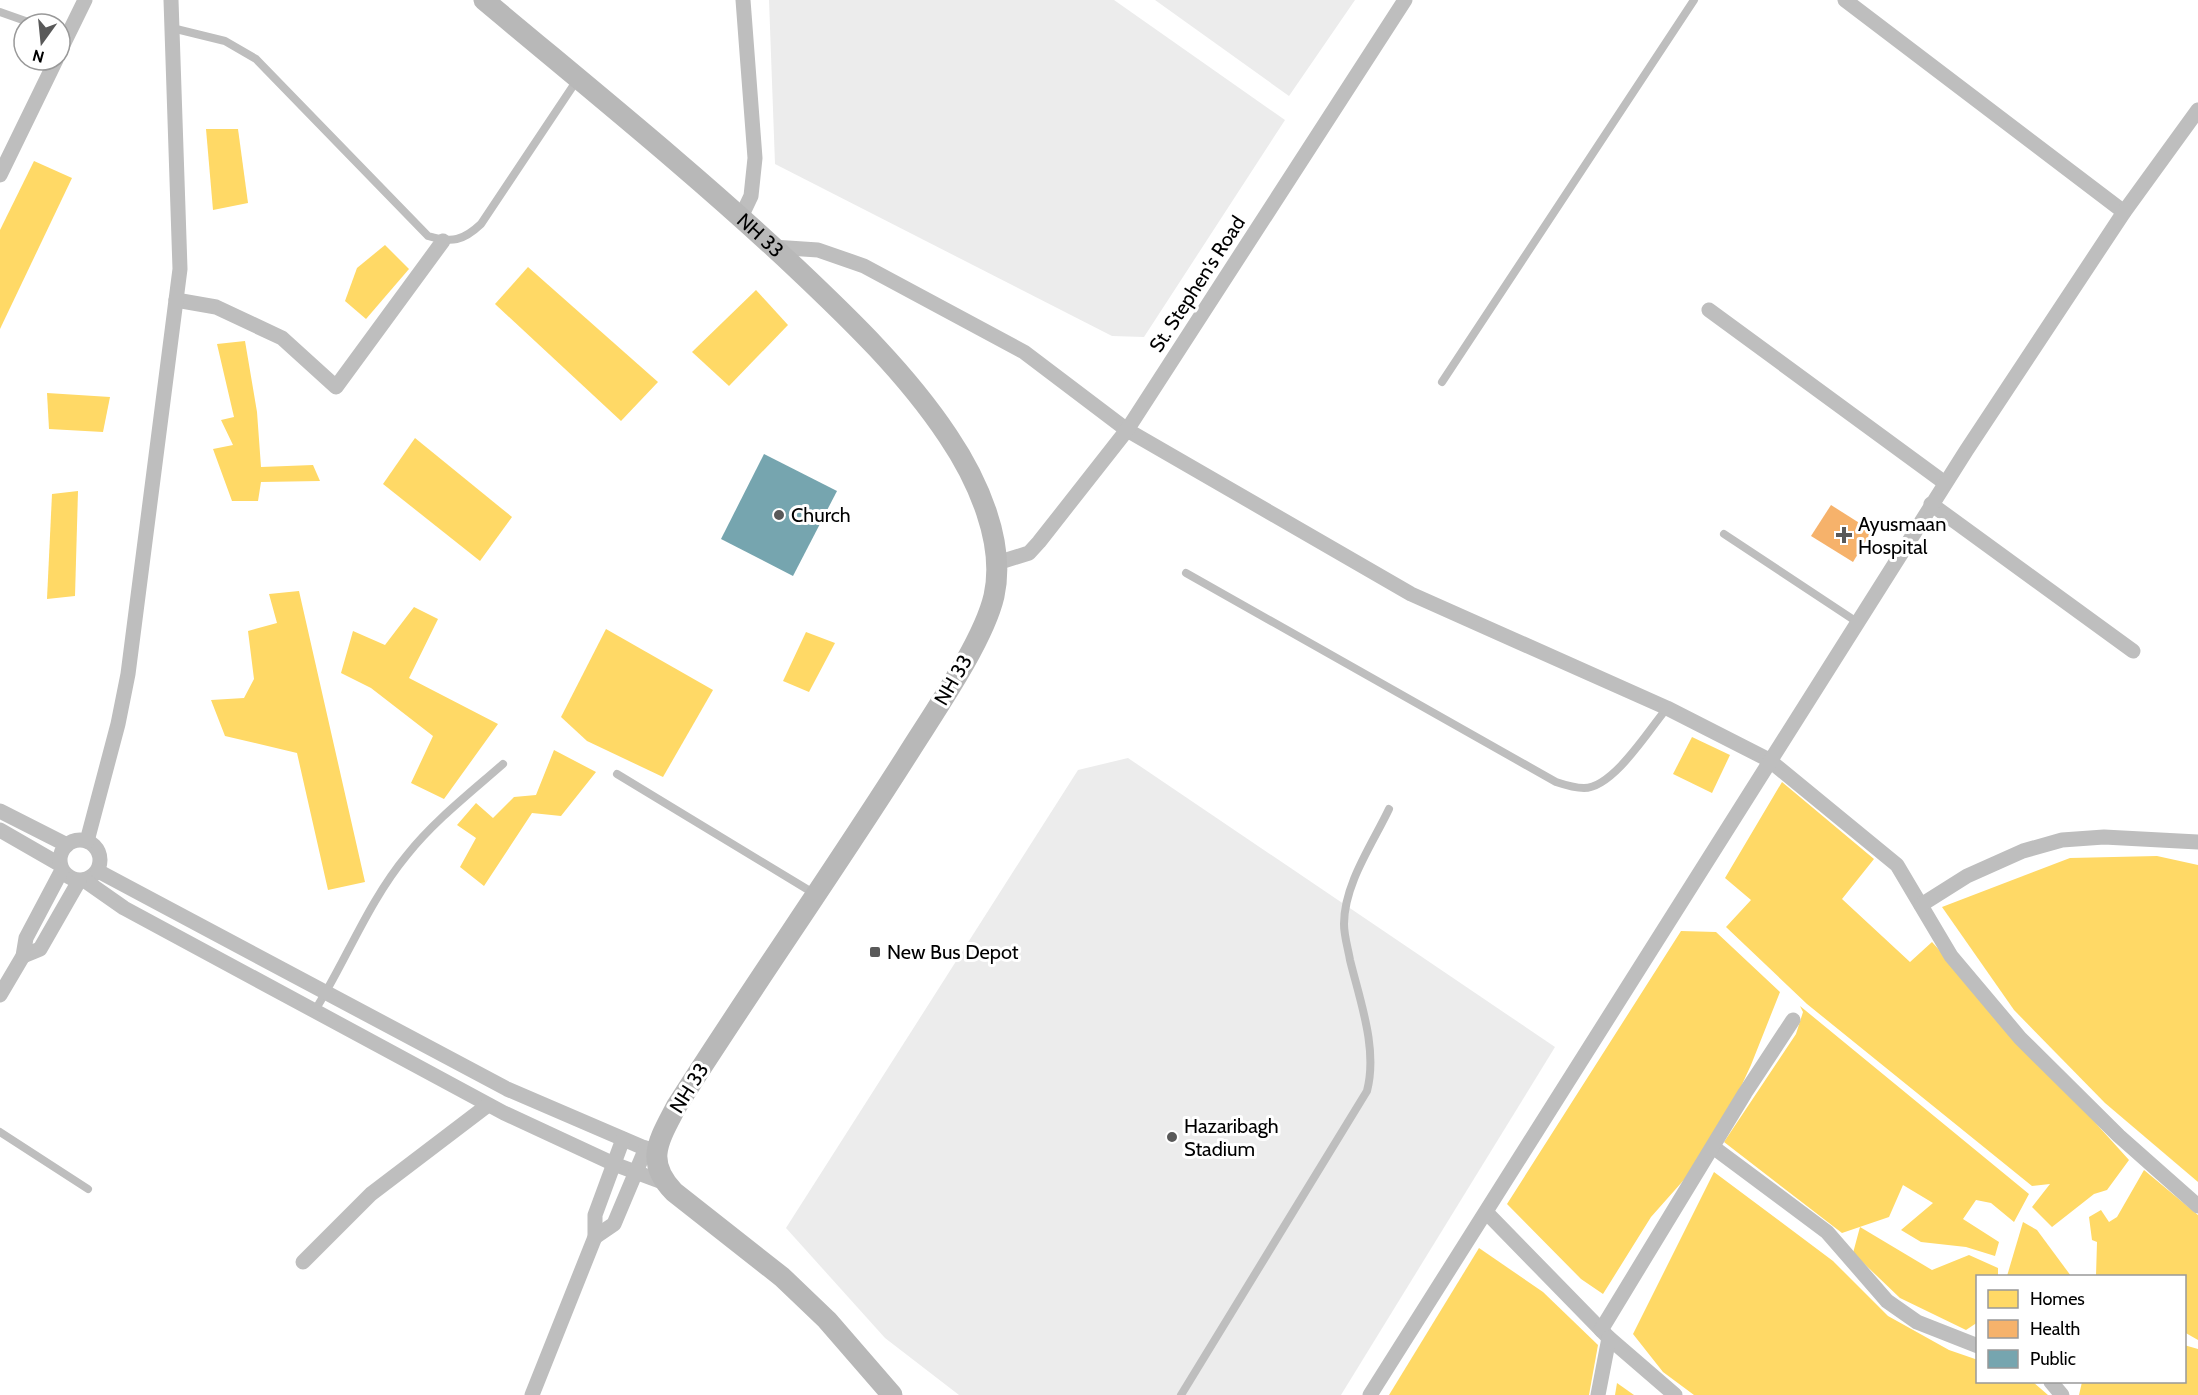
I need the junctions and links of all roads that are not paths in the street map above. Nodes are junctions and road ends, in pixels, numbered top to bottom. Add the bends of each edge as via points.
1 (85, 0) edge
2 (171, 0) edge
3 (484, 0) edge
4 (743, 0) edge
5 (1405, 0) edge
6 (1694, 0) edge
7 (1845, 0) edge
8 (72, 21) edge
9 (172, 27) junction
10 (50, 72) edge
11 (578, 79) junction
12 (2198, 110) edge
13 (0, 175) edge
14 (2124, 212) junction
15 (741, 217) junction
16 (443, 241) junction
17 (773, 247) junction
18 (176, 300) junction
19 (1709, 310) dead end
20 (1442, 382) dead end
21 (1127, 430) junction
22 (1945, 483) junction
23 (1932, 504) junction
24 (1724, 534) dead end
25 (997, 563) junction
26 (1186, 573) dead end
27 (1857, 622) junction
28 (2133, 651) dead end
29 (1667, 708) junction
30 (1769, 760) junction
31 (503, 764) dead end
32 (617, 774) dead end
33 (1389, 808) dead end
34 (0, 811) edge
35 (0, 830) edge
36 (87, 841) junction
37 (2198, 842) edge
38 (67, 845) junction
39 (61, 867) junction
40 (98, 871) junction
41 (82, 881) junction
42 (816, 895) junction
43 (1921, 905) junction
44 (23, 956) junction
45 (326, 994) junction
46 (0, 995) edge
47 (314, 1012) junction
48 (1793, 1020) dead end
49 (488, 1105) junction
50 (0, 1132) edge
51 (623, 1139) junction
52 (1713, 1147) junction
53 (651, 1151) junction
54 (614, 1164) junction
55 (636, 1173) junction
56 (665, 1183) junction
57 (88, 1189) dead end
58 (2198, 1206) edge
59 (1486, 1212) junction
60 (595, 1237) junction
61 (303, 1262) dead end
62 (1605, 1334) junction
63 (1976, 1346) edge
64 (2052, 1383) edge
65 (532, 1395) edge
66 (892, 1395) edge
67 (1181, 1395) edge
68 (1370, 1395) edge
69 (1598, 1395) edge
70 (1675, 1395) edge
71 (2062, 1395) edge

1 - 8 street
2 - 9 street
3 - 11 main road, NH 33
4 - 15 street via 755,158 751,196
5 - 21 street, St. Stephen's Road
6 - 20 lane
7 - 14 street
9 - 16 lane via 225,41 256,59 428,236
9 - 18 street via 180,269
10 - 13 street
11 - 15 main road, NH 33
11 - 16 lane via 481,224 462,239
12 - 14 street
14 - 22 street
15 - 17 main road, NH 33
16 - 18 street via 336,387 282,338 216,307
17 - 21 street via 818,250 873,271 1024,352
17 - 25 main road, NH 33 via 867,337 949,437 977,487
18 - 36 street via 128,674
19 - 22 street
21 - 25 street, St. Stephen's Road via 1039,543 1029,553
21 - 29 street via 1411,594
22 - 23 street
23 - 27 street
23 - 28 street
24 - 27 lane
25 - 42 main road, NH 33 via 994,595 969,652
26 - 29 lane via 1556,782 1586,788 1605,780
27 - 30 street
29 - 30 street
30 - 43 street via 1897,866
30 - 59 street
31 - 45 lane via 406,855 386,883
32 - 42 lane
33 - 67 lane via 1352,886 1344,926 1370,1048 1367,1091
34 - 38 street
35 - 39 street
36 - 38 street
36 - 40 street via 98,850
37 - 43 street via 2104,837 2062,840 2023,851 1967,876
38 - 39 street via 62,850
39 - 41 street via 72,880
39 - 44 street via 26,938
40 - 41 street
40 - 45 street
41 - 44 street via 40,949
41 - 47 street
42 - 53 main road, NH 33
43 - 58 street via 1951,956 2020,1038 2119,1136
44 - 46 street
45 - 47 lane
45 - 51 street via 507,1089
47 - 49 street
48 - 52 street
49 - 54 street
49 - 61 street via 371,1194
50 - 57 lane
51 - 53 street
51 - 54 street
52 - 62 street
52 - 63 street via 1827,1232 1887,1301 1917,1322
53 - 55 street
53 - 56 main road
54 - 55 street
54 - 60 street via 595,1215
55 - 56 street
55 - 60 street via 614,1224
56 - 66 main road via 789,1284 827,1320
59 - 62 street
59 - 68 street
60 - 65 street
62 - 69 street
62 - 70 street
64 - 71 street

